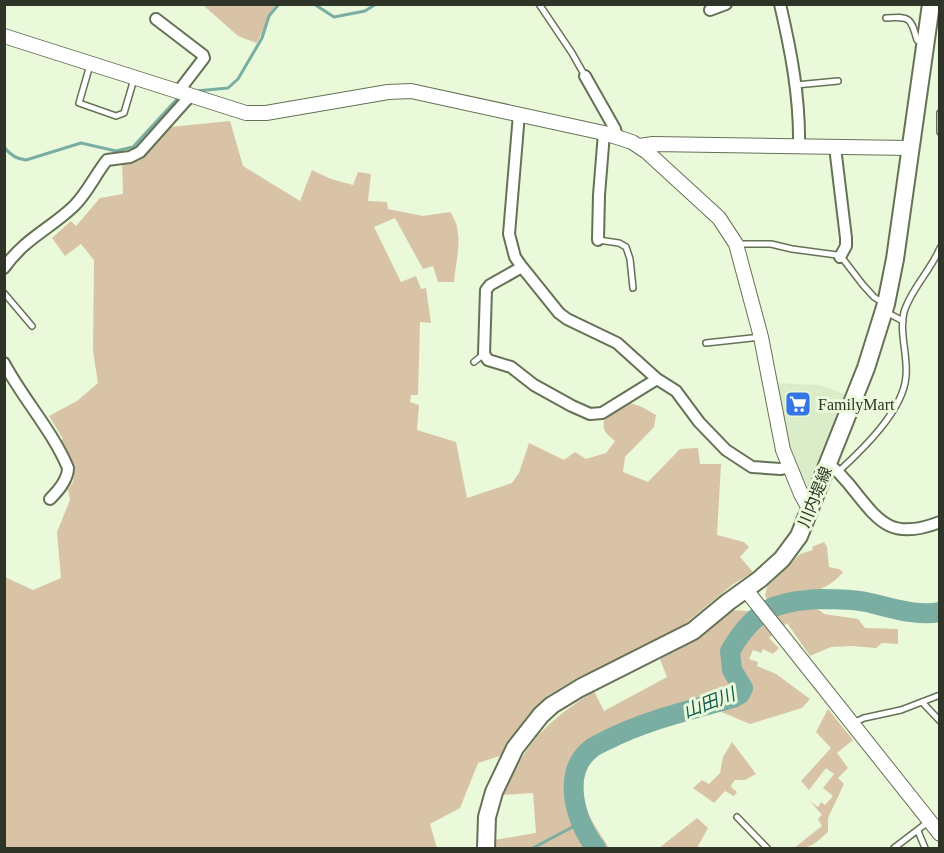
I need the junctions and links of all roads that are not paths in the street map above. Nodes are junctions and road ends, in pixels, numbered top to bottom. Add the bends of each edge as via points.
1 (539, 4) edge
2 (726, 4) edge
3 (780, 4) edge
4 (931, 4) edge
5 (710, 10) dead end
6 (886, 18) dead end
7 (156, 19) dead end
8 (4, 36) edge
9 (925, 45) junction
10 (90, 63) junction
11 (585, 76) joint
12 (134, 77) junction
13 (838, 81) dead end
14 (796, 85) junction
15 (184, 94) junction
16 (939, 112) edge
17 (519, 114) junction
18 (939, 132) edge
19 (610, 135) junction
20 (639, 146) junction
21 (799, 146) junction
22 (835, 147) junction
23 (910, 148) junction
24 (598, 240) joint
25 (736, 244) junction
26 (939, 248) edge
27 (840, 257) junction
28 (522, 267) junction
29 (4, 268) edge
30 (633, 288) dead end
31 (4, 292) edge
32 (885, 307) junction
33 (903, 321) junction
34 (32, 326) dead end
35 (761, 337) junction
36 (706, 343) dead end
37 (484, 354) junction
38 (474, 362) dead end
39 (4, 363) edge
40 (657, 379) junction
41 (789, 467) junction
42 (833, 468) junction
43 (50, 500) dead end
44 (810, 510) junction
45 (939, 522) edge
46 (746, 590) junction
47 (939, 695) edge
48 (922, 702) junction
49 (939, 721) edge
50 (852, 723) junction
51 (737, 816) dead end
52 (929, 821) junction
53 (918, 831) junction
54 (939, 834) edge
55 (486, 849) edge
56 (767, 849) edge
57 (894, 849) edge
58 (925, 849) edge

1 - 11 lane
2 - 5 street
3 - 14 street
4 - 9 main road, 川内堤線
6 - 9 lane via 904,17 910,21 917,40
7 - 15 street via 203,55
8 - 10 street
9 - 23 main road, 川内堤線
10 - 12 street
10 - 12 lane via 79,103 116,116 124,112
11 - 19 street via 615,129
12 - 15 street
13 - 14 lane
14 - 21 street
15 - 17 street via 256,114 411,91
15 - 29 street via 140,152 107,160 78,202 27,241
16 - 18 lane
17 - 19 street
17 - 28 street via 509,234
19 - 20 street
19 - 24 street via 599,195
20 - 21 street
20 - 25 street via 719,218
21 - 22 street
22 - 23 street
22 - 27 street via 846,238
23 - 32 main road, 川内堤線
24 - 30 lane via 626,247
25 - 27 lane via 771,244
25 - 35 street
26 - 33 lane via 911,296
27 - 32 lane
28 - 37 street via 486,290
28 - 40 street via 567,319 617,343
31 - 34 lane
32 - 33 lane
32 - 42 main road, 川内堤線
33 - 42 lane via 906,378 901,397 866,445
35 - 36 lane
35 - 41 street
37 - 38 lane
37 - 40 street via 488,360 511,367 542,390 590,414 602,413
39 - 43 street via 68,468
40 - 41 street via 676,391 722,448 746,465
41 - 44 street
42 - 44 main road, 川内堤線
42 - 45 street via 889,526 910,530
44 - 46 main road, 川内堤線 via 799,536 782,559
46 - 50 street via 830,701
46 - 55 main road, 川内堤線 via 693,631 552,705 516,748 494,792 487,817
47 - 48 lane
48 - 49 lane
48 - 50 lane
50 - 52 street
51 - 56 lane
52 - 53 lane
52 - 54 street
53 - 57 lane
53 - 58 lane

